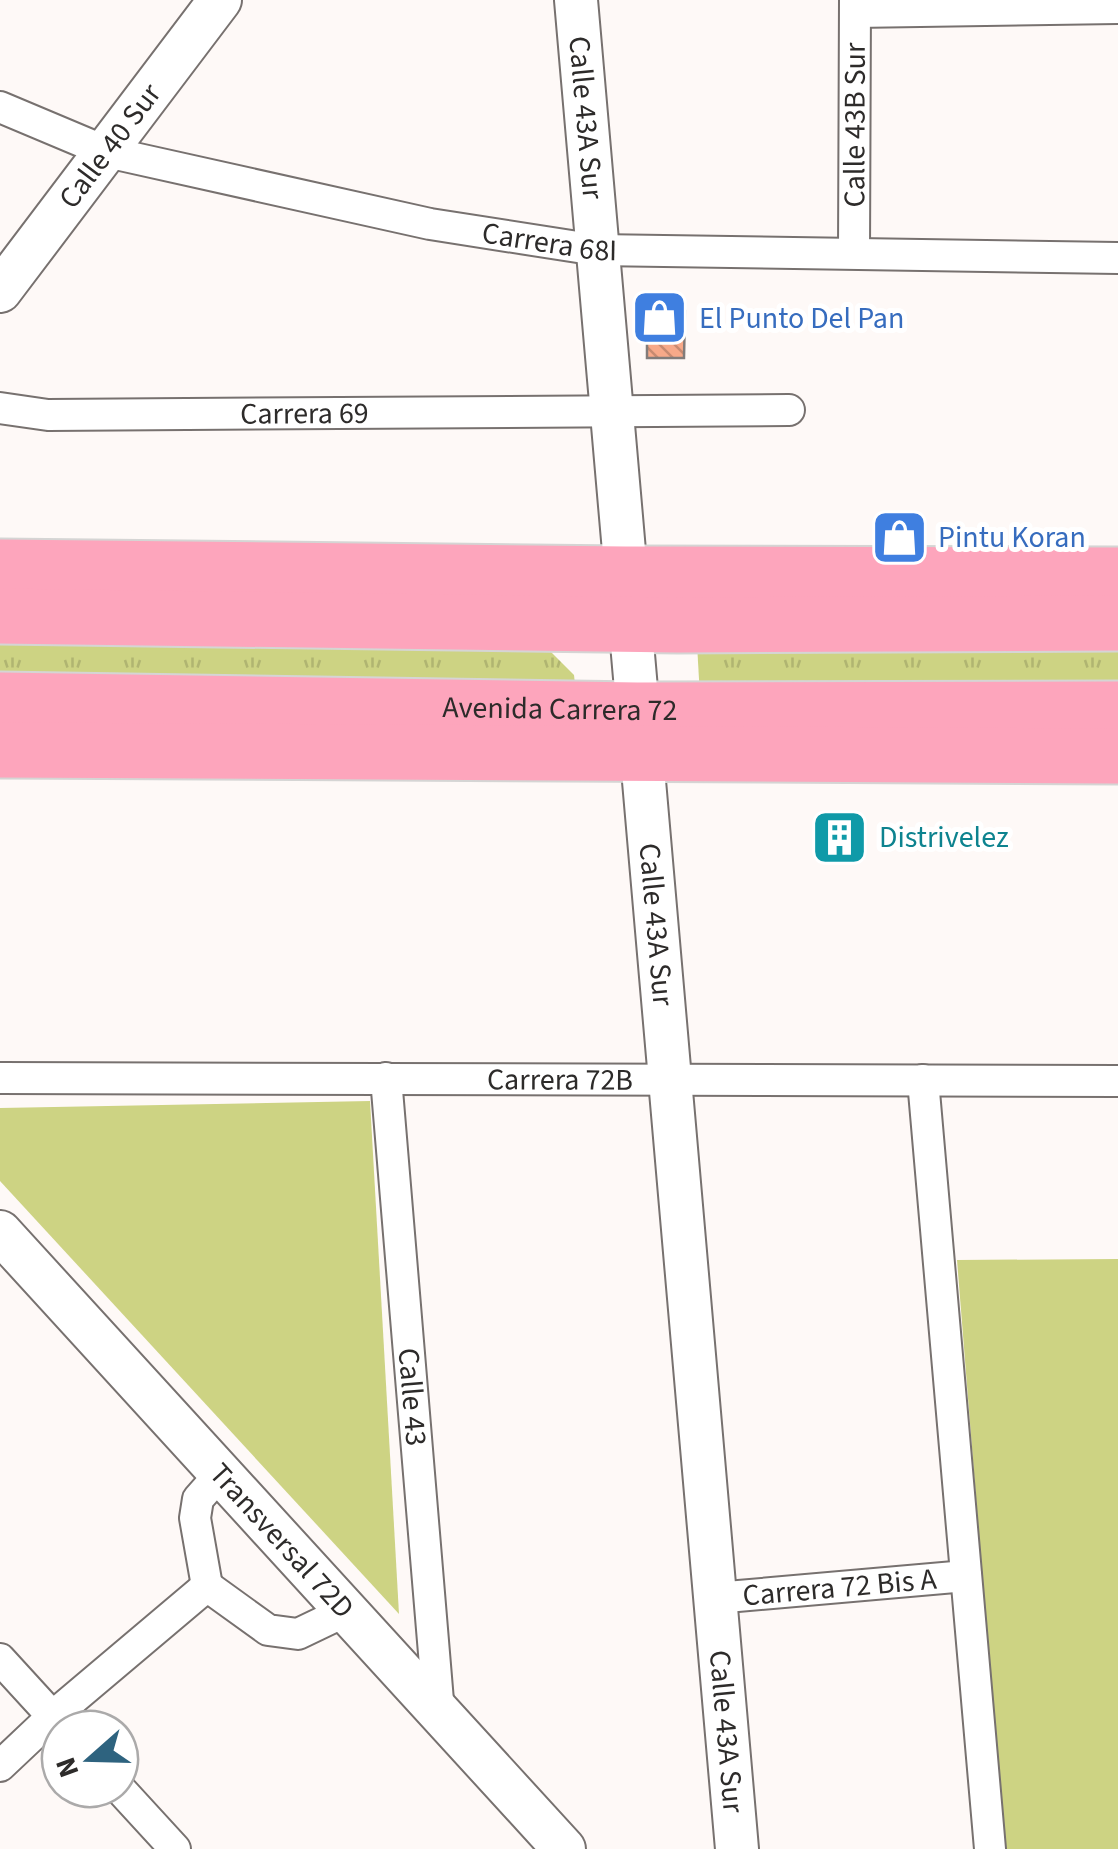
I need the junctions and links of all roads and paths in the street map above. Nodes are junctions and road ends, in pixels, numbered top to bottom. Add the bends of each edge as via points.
1 (220, 0) edge
2 (576, 0) edge
3 (854, 6) edge
4 (1118, 8) edge
5 (0, 106) edge
6 (107, 152) junction
7 (597, 250) junction
8 (854, 253) junction
9 (1118, 258) edge
10 (0, 292) edge
11 (0, 408) edge
12 (789, 410) dead end
13 (611, 412) junction
14 (0, 567) edge
15 (262, 568) junction
16 (1118, 575) edge
17 (627, 599) junction
18 (10, 616) edge
19 (1118, 623) edge
20 (0, 700) edge
21 (128, 700) junction
22 (1118, 709) edge
23 (639, 733) junction
24 (0, 750) edge
25 (314, 752) junction
26 (1118, 756) edge
27 (0, 1078) edge
28 (386, 1078) junction
29 (670, 1079) junction
30 (922, 1080) junction
31 (1118, 1081) edge
32 (0, 1232) edge
33 (221, 1474) junction
34 (966, 1576) junction
35 (207, 1586) junction
36 (716, 1598) junction
37 (346, 1611) junction
38 (0, 1659) edge
39 (45, 1709) edge
40 (73, 1709) edge
41 (439, 1713) junction
42 (40, 1736) edge
43 (0, 1766) edge
44 (138, 1809) edge
45 (175, 1849) edge
46 (564, 1849) edge
47 (737, 1849) edge
48 (990, 1849) edge

1 - 6 street, Calle 40 Sur
2 - 7 street, Calle 43A Sur
3 - 4 street
3 - 8 street, Calle 43B Sur
5 - 6 street, Carrera 68I
6 - 7 street, Carrera 68I via 430,224
6 - 10 street, Calle 40 Sur
7 - 8 street, Carrera 68I
7 - 13 street, Calle 43A Sur
8 - 9 street, Carrera 68I
11 - 13 street, Carrera 69 via 48,416
12 - 13 street, Carrera 69
13 - 17 street, Calle 43A Sur
14 - 15 highway
15 - 17 highway
15 - 18 highway
16 - 17 highway
17 - 18 highway
17 - 19 highway
17 - 23 street, Calle 43A Sur
20 - 21 highway, Avenida Carrera 72
21 - 23 highway, Avenida Carrera 72
21 - 25 highway
22 - 23 highway, Avenida Carrera 72
23 - 25 highway, Avenida Carrera 72
23 - 26 highway, Avenida Carrera 72
23 - 29 street, Calle 43A Sur
24 - 25 highway, Avenida Carrera 72
27 - 28 street, Carrera 72B
28 - 29 street, Carrera 72B
28 - 41 street, Calle 43
29 - 30 street, Carrera 72B
29 - 36 street, Calle 43A Sur
30 - 31 street, Carrera 72B
30 - 34 street
32 - 33 street, Transversal 72D
33 - 35 street via 198,1498 195,1518
33 - 37 street, Transversal 72D
34 - 36 street, Carrera 72 Bis A
34 - 48 street
35 - 37 street via 268,1630 298,1634
35 - 40 street
36 - 47 street, Calle 43A Sur
37 - 41 street, Transversal 72D
38 - 39 street
41 - 46 street, Transversal 72D
42 - 43 street
44 - 45 street

